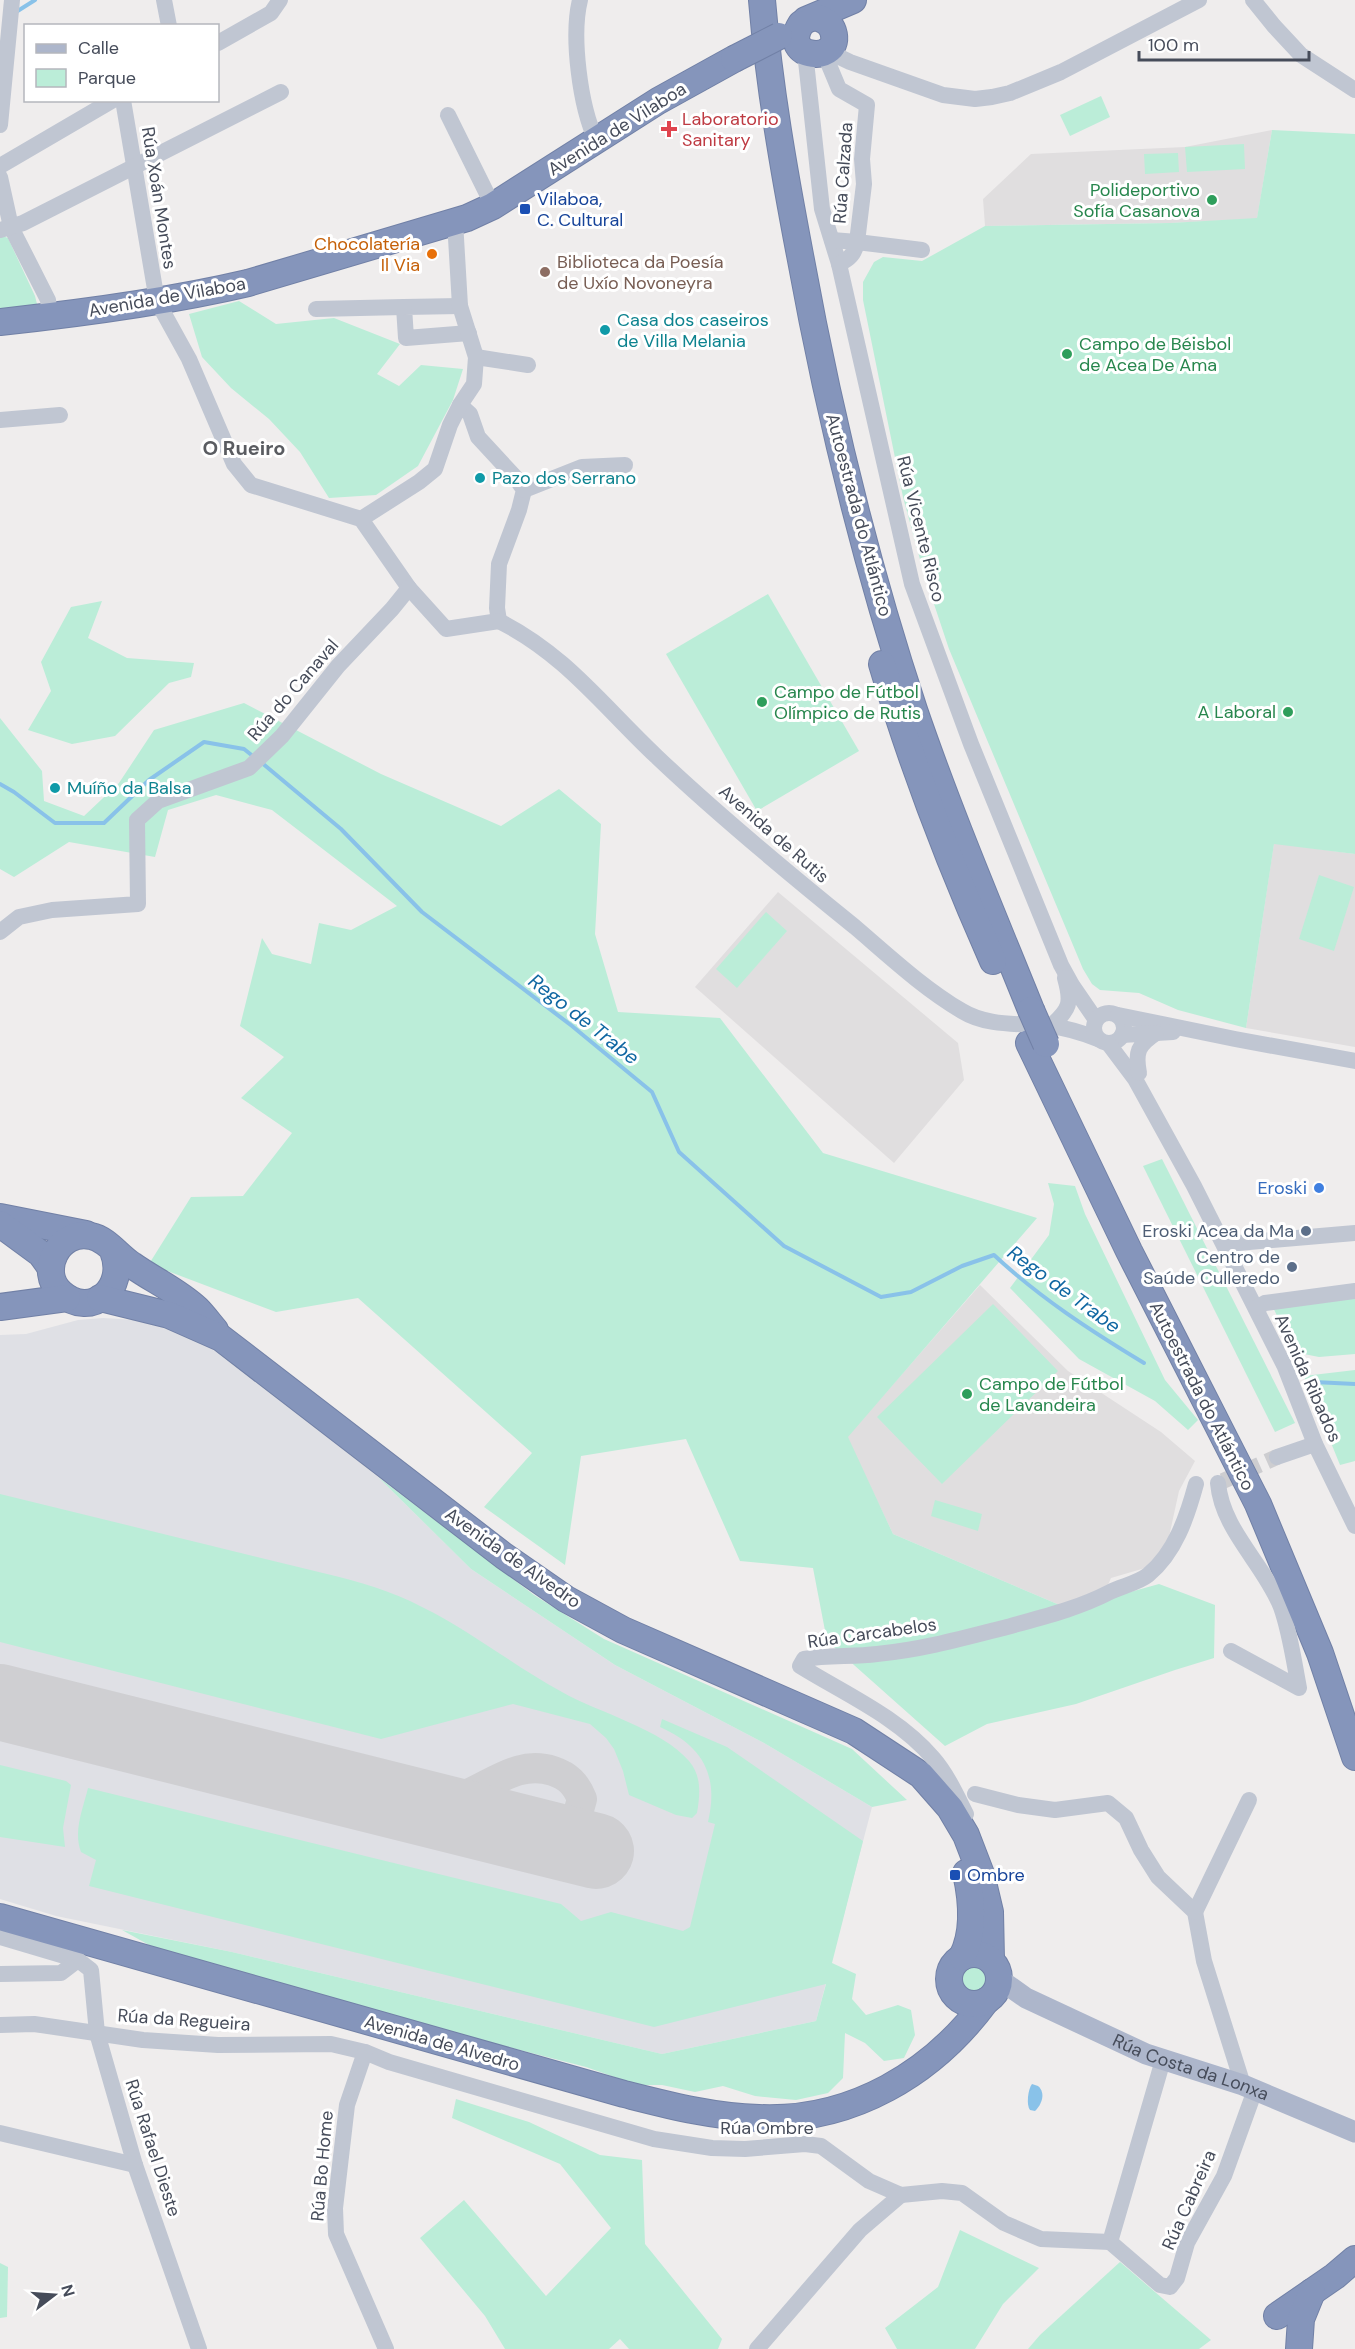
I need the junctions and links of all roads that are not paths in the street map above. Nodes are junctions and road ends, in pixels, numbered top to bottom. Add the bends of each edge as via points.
1 (164, 0) edge
2 (280, 0) edge
3 (580, 0) edge
4 (747, 0) edge
5 (762, 0) edge
6 (1199, 0) edge
7 (1253, 0) edge
8 (16, 1) edge
9 (169, 24) edge
10 (821, 29) edge
11 (219, 42) edge
12 (1355, 90) edge
13 (281, 92) dead end
14 (110, 102) edge
15 (123, 102) edge
16 (448, 115) dead end
17 (0, 125) edge
18 (596, 140) junction
19 (0, 166) edge
20 (135, 168) junction
21 (0, 177) edge
22 (493, 207) junction
23 (455, 221) junction
24 (5, 228) edge
25 (832, 240) junction
26 (856, 242) junction
27 (922, 250) dead end
28 (839, 264) junction
29 (157, 301) junction
30 (460, 306) junction
31 (404, 307) junction
32 (316, 309) dead end
33 (50, 317) junction
34 (0, 322) edge
35 (469, 333) junction
36 (476, 357) junction
37 (528, 365) dead end
38 (460, 405) junction
39 (60, 415) dead end
40 (0, 420) edge
41 (625, 465) dead end
42 (524, 490) junction
43 (361, 519) junction
44 (409, 588) junction
45 (498, 621) junction
46 (0, 932) edge
47 (1061, 965) junction
48 (1023, 1009) junction
49 (1103, 1017) junction
50 (1192, 1031) junction
51 (1156, 1033) junction
52 (1042, 1038) junction
53 (1112, 1039) junction
54 (1355, 1061) edge
55 (1139, 1073) junction
56 (1158, 1119) junction
57 (0, 1217) edge
58 (0, 1224) edge
59 (1355, 1233) edge
60 (90, 1235) junction
61 (1226, 1250) junction
62 (113, 1251) junction
63 (57, 1283) junction
64 (1355, 1291) edge
65 (100, 1298) junction
66 (0, 1299) edge
67 (0, 1307) edge
68 (1256, 1308) junction
69 (221, 1338) junction
70 (1315, 1444) junction
71 (1277, 1457) tunnel mouth
72 (1355, 1526) edge
73 (1231, 1652) dead end
74 (1355, 1707) edge
75 (1355, 1757) edge
76 (900, 1761) junction
77 (975, 1794) dead end
78 (1249, 1800) dead end
79 (966, 1835) junction
80 (1195, 1912) junction
81 (0, 1917) edge
82 (0, 1937) edge
83 (962, 1956) junction
84 (78, 1960) junction
85 (0, 1974) edge
86 (992, 1984) junction
87 (955, 1996) junction
88 (0, 2025) edge
89 (98, 2033) junction
90 (365, 2052) junction
91 (1163, 2060) junction
92 (1249, 2088) junction
93 (886, 2089) junction
94 (1355, 2132) edge
95 (0, 2133) edge
96 (135, 2165) junction
97 (901, 2195) junction
98 (1110, 2242) junction
99 (1355, 2259) edge
100 (1312, 2292) junction
101 (1277, 2316) dead end
102 (199, 2349) edge
103 (386, 2349) edge
104 (757, 2349) edge
105 (1299, 2349) edge

1 - 9 street
2 - 11 street via 272,13
3 - 18 street via 575,24 580,78
4 - 48 highway, Autoestrada do Atlántico via 758,111 793,308 854,571 901,728 957,880
5 - 48 highway, Autoestrada do Atlántico via 790,204 816,345 854,503 914,709
6 - 10 street via 1061,72 1010,93 975,99 944,95 858,64
7 - 12 street via 1301,55
8 - 17 street
10 - 18 highway, Avenida de Vilaboa, bridge via 734,59
10 - 25 street, Rúa Vicente Risco via 807,85 822,209
10 - 26 street, Rúa Calzada via 838,89 867,105 864,184
13 - 20 street
14 - 19 street
15 - 20 street, Rúa Xoán Montes
16 - 22 street
18 - 22 highway, Avenida de Vilaboa
20 - 24 street via 23,223
20 - 29 street, Rúa Xoán Montes
21 - 24 street
22 - 23 highway, Avenida de Vilaboa
23 - 29 highway, Avenida de Vilaboa via 248,283
23 - 30 street
24 - 33 street via 48,300
25 - 26 street
25 - 28 street, Rúa Vicente Risco
26 - 27 street
26 - 28 street via 850,259
28 - 47 street, Rúa Vicente Risco via 912,584 971,744
29 - 33 highway, Avenida de Vilaboa
29 - 43 street, Rúa Xoán Montes via 189,359 234,464 251,485
30 - 31 street
30 - 35 street
31 - 32 street
31 - 35 street via 406,338
33 - 34 highway, Avenida de Vilaboa
35 - 36 street
36 - 37 street
36 - 38 street via 474,384
38 - 42 street via 470,414 478,437
38 - 43 street via 435,469
39 - 40 street
41 - 42 street via 582,467
42 - 45 street via 499,564
43 - 44 street
44 - 45 street via 446,629
44 - 46 street, Rúa do Canaval via 338,666 282,736 249,768 158,801 137,820 138,904 52,910 19,917
45 - 52 street, Avenida de Rutis via 526,635 562,662 656,756 770,858 929,988 963,1012
47 - 49 street, Rúa Vicente Risco
47 - 52 street via 1068,990 1065,1013
48 - 52 highway, bridge
49 - 50 street, Avenida de Rutis
49 - 52 street, Avenida de Rutis
49 - 53 street via 1094,1031
49 - 53 street via 1124,1024
50 - 51 street, Avenida de Rutis
50 - 54 street, Avenida de Rutis
51 - 53 street, Avenida de Rutis
51 - 55 street via 1139,1050
52 - 53 street, Avenida de Rutis via 1082,1033
52 - 74 highway, Autoestrada do Atlántico via 1273,1502
52 - 75 highway, Autoestrada do Atlántico via 1129,1251 1258,1504 1320,1653
53 - 55 street, Avenida Ribados
53 - 56 street, Avenida Ribados
55 - 56 street, Avenida Ribados
56 - 61 street, Avenida Ribados
57 - 60 highway
58 - 63 highway via 41,1254
59 - 61 street via 1238,1244
60 - 62 highway
60 - 63 highway via 67,1239 58,1247 53,1257
61 - 68 street, Avenida Ribados
62 - 65 highway via 118,1261 115,1283
62 - 69 highway, Avenida de Alvedro via 196,1308
63 - 65 highway via 78,1302
63 - 66 highway via 20,1297
63 - 67 highway
64 - 68 street via 1265,1303
65 - 69 highway, Avenida de Alvedro via 170,1315
68 - 70 street, Avenida Ribados via 1285,1367
69 - 76 highway, Avenida de Alvedro via 504,1556 566,1599 623,1630 854,1731
70 - 71 street
70 - 72 street, Avenida Ribados
73 - 79 street, Rúa Carcabelos via 1299,1689 1281,1607 1211,1485 1190,1509 1169,1551 1146,1577 1095,1600 969,1638 876,1655 804,1659 800,1666 886,1719 935,1760 969,1820
76 - 79 highway, Avenida de Alvedro via 921,1775 950,1808
76 - 83 highway, Avenida de Alvedro via 930,1796 952,1831 961,1855 971,1914
77 - 80 street via 1055,1810 1108,1803 1126,1818 1158,1877
78 - 80 street
79 - 86 highway, Avenida de Alvedro via 990,1912
80 - 92 street via 1204,1961
81 - 93 highway, Avenida de Alvedro via 680,2108 761,2119 802,2116 831,2111
82 - 84 street
83 - 86 highway via 977,1954
83 - 87 highway via 949,1974 948,1982
84 - 85 street via 62,1973
84 - 89 street, Rúa Rafael Dieste via 91,1970
86 - 87 highway via 970,2004
86 - 91 main road, Rúa Costa da Lonxa
86 - 93 highway, Avenida de Alvedro via 969,2024 906,2079
87 - 93 highway, Avenida de Alvedro via 945,2029 930,2049
88 - 89 street, Rúa da Regueira via 34,2024
89 - 90 street, Rúa da Regueira via 218,2045 331,2044
89 - 96 street, Rúa Rafael Dieste
90 - 97 street, Rúa Ombre via 654,2139 712,2148 820,2146 869,2181
90 - 103 street, Rúa Bo Home via 347,2105 335,2208 336,2234
91 - 92 main road, Rúa Costa da Lonxa
91 - 98 street
92 - 94 main road, Rúa Costa da Lonxa
92 - 98 street, Rúa Cabreira via 1224,2176 1187,2243 1178,2278 1170,2287 1160,2285
95 - 96 street
96 - 102 street, Rúa Rafael Dieste
97 - 98 street, Rúa Ombre via 962,2193 1004,2223 1041,2239
97 - 104 street via 860,2230
99 - 100 highway
100 - 101 highway
100 - 105 highway via 1301,2319

